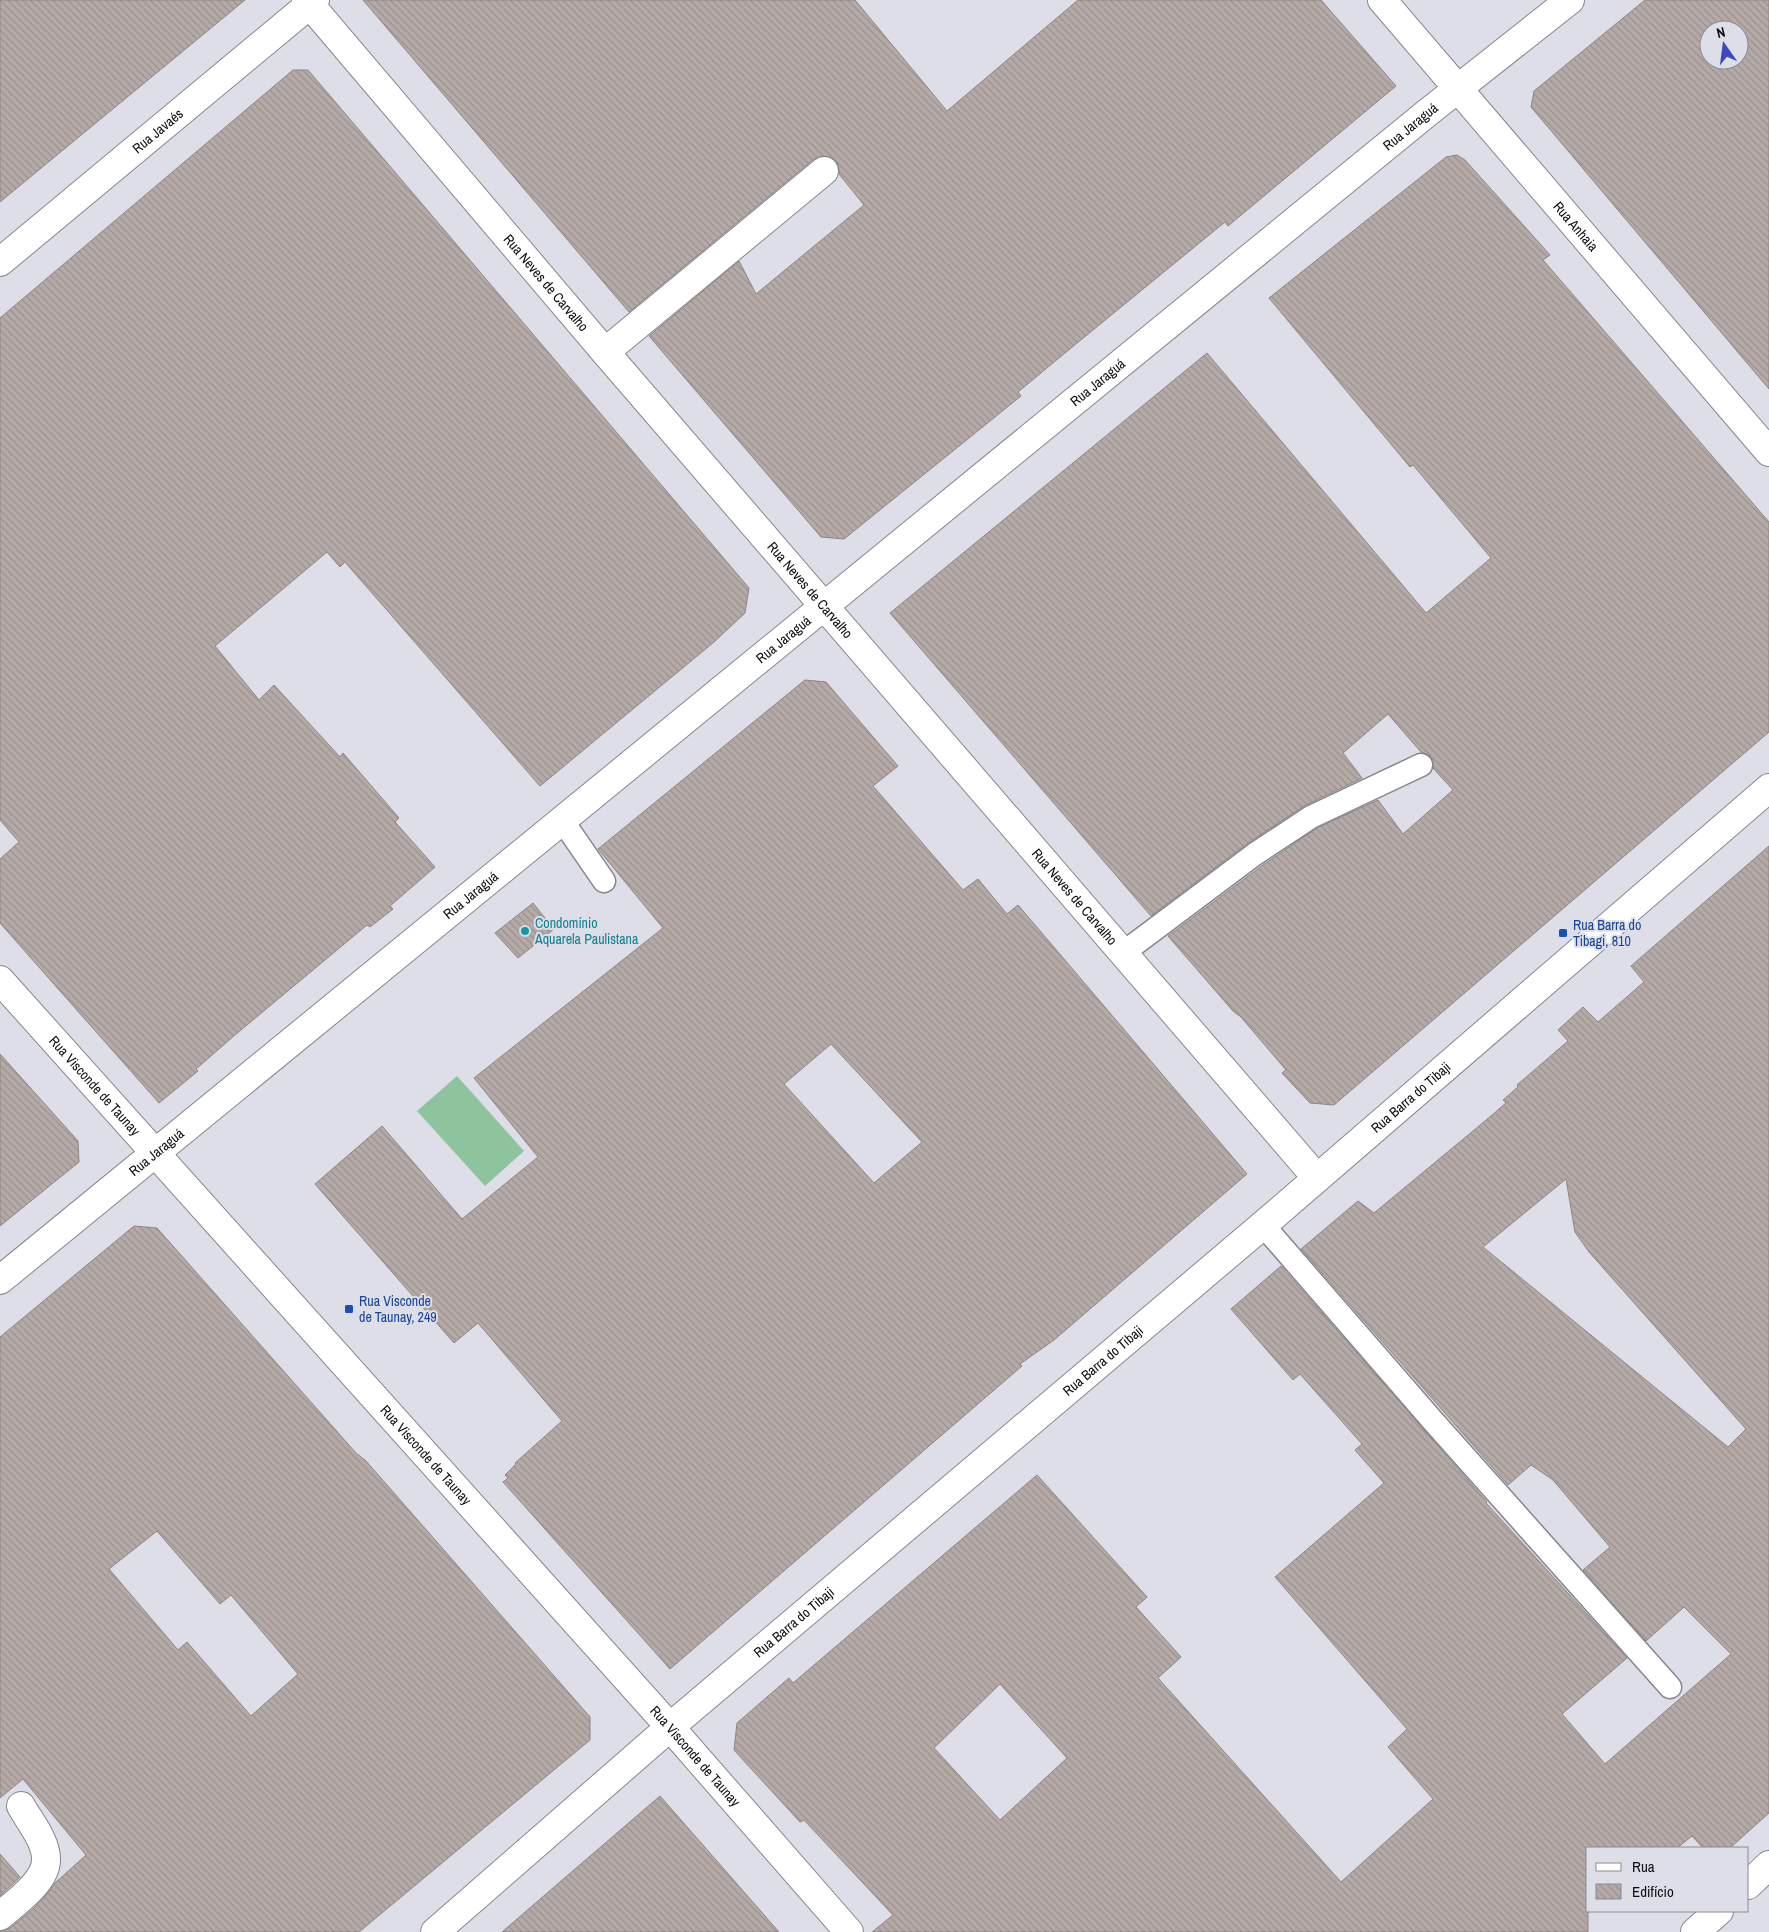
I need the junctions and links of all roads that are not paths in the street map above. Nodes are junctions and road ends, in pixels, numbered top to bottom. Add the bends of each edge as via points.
1 (1382, 0) edge
2 (1570, 0) edge
3 (310, 1) edge
4 (1459, 89) junction
5 (824, 171) dead end
6 (0, 262) edge
7 (605, 352) junction
8 (1769, 452) edge
9 (823, 606) junction
10 (1421, 765) dead end
11 (1769, 788) edge
12 (562, 820) junction
13 (604, 882) dead end
14 (1123, 953) junction
15 (0, 980) edge
16 (155, 1154) junction
17 (1317, 1178) junction
18 (1262, 1225) junction
19 (0, 1280) edge
20 (1670, 1687) dead end
21 (670, 1727) junction
22 (21, 1806) dead end
23 (1769, 1865) edge
24 (1749, 1884) edge
25 (1718, 1912) edge
26 (0, 1916) edge
27 (435, 1932) edge
28 (849, 1932) edge
29 (1696, 1932) edge

1 - 4 street, Rua Anhaia
2 - 4 street, Rua Jaraguá
3 - 6 street, Rua Javaés
3 - 7 street, Rua Neves de Carvalho
4 - 8 street, Rua Anhaia
4 - 9 street, Rua Jaraguá
5 - 7 street
7 - 9 street, Rua Neves de Carvalho
9 - 12 street, Rua Jaraguá
9 - 14 street, Rua Neves de Carvalho
10 - 14 lane via 1303,823 1255,854
11 - 17 street, Rua Barra do Tibaji
12 - 13 lane
12 - 16 street, Rua Jaraguá
14 - 17 street, Rua Neves de Carvalho
15 - 16 street, Rua Visconde de Taunay
16 - 19 street, Rua Jaraguá
16 - 21 street, Rua Visconde de Taunay
17 - 18 street, Rua Barra do Tibaji
18 - 20 lane
18 - 21 street, Rua Barra do Tibaji
21 - 27 street, Rua Barra do Tibaji
21 - 28 street, Rua Visconde de Taunay
22 - 26 street via 44,1848 45,1868 38,1881
23 - 24 street
25 - 29 street

